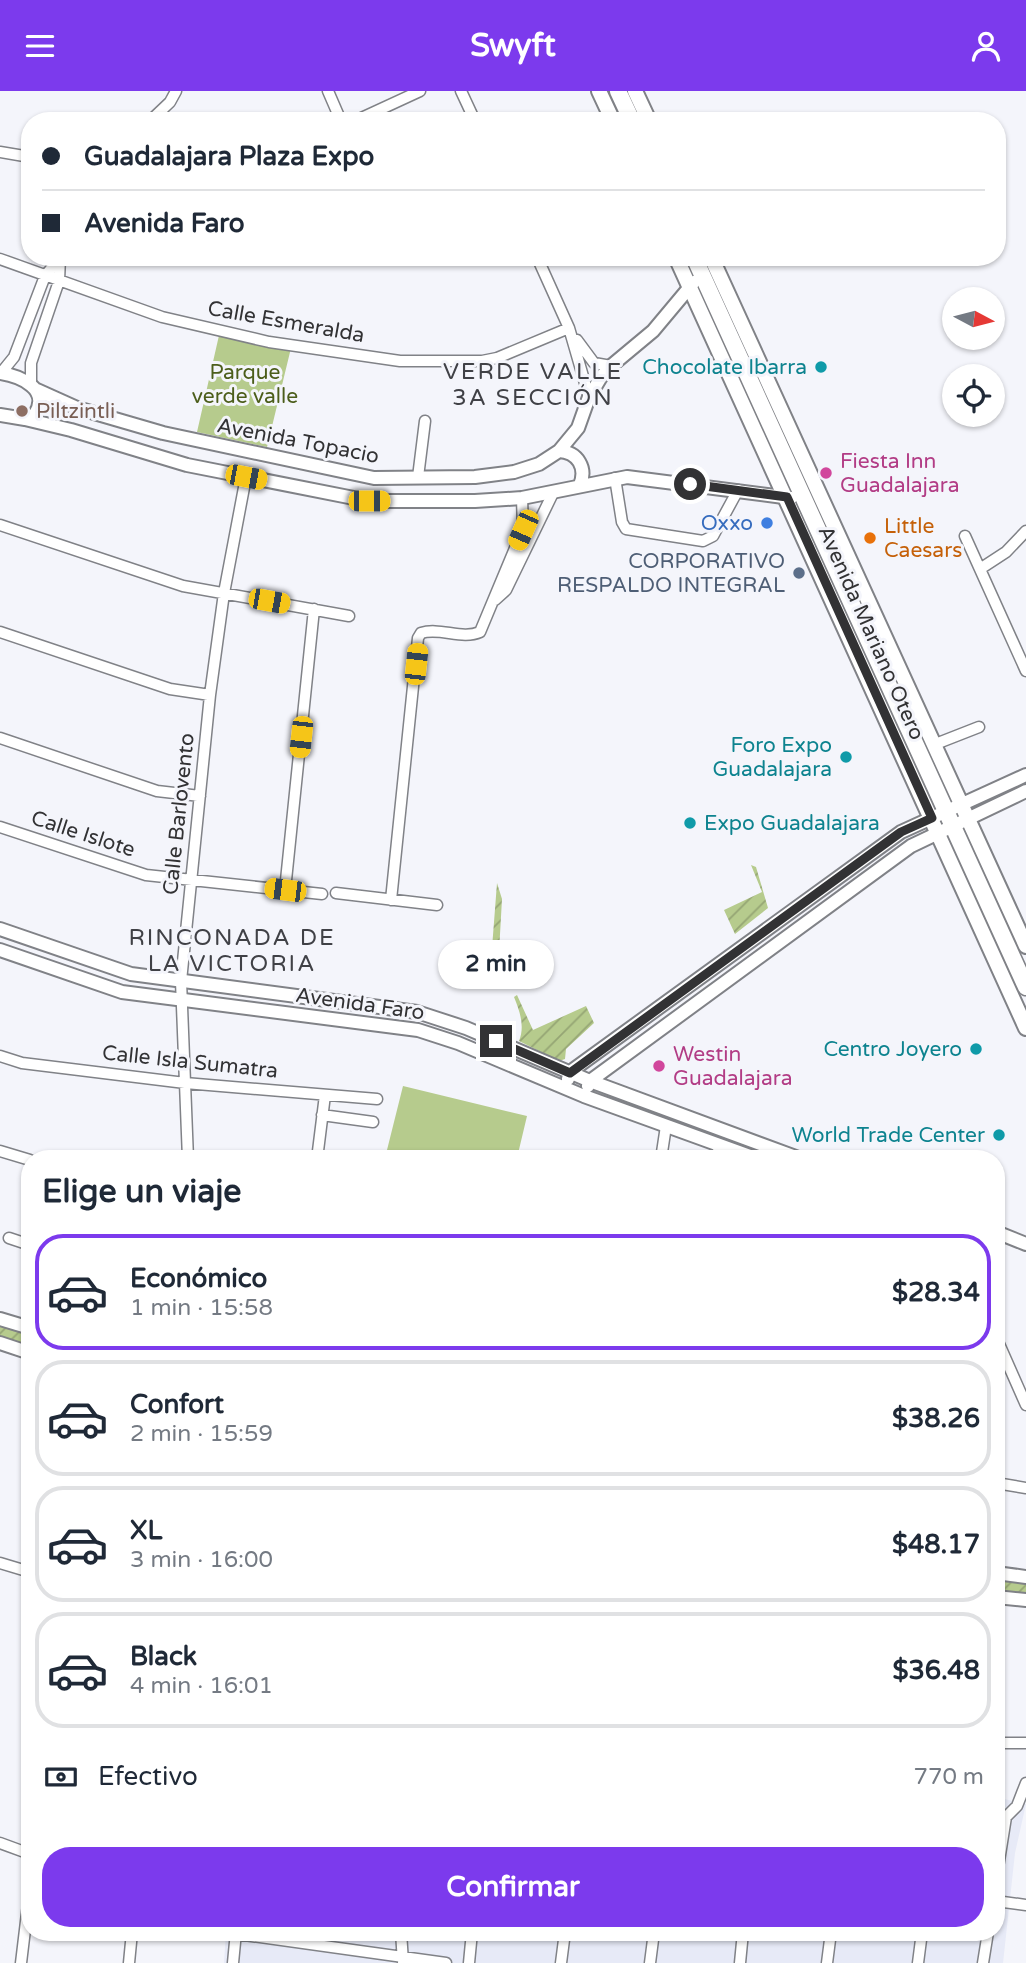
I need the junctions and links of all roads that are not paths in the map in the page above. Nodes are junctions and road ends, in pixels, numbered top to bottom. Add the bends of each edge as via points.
1 (176, 91) edge
2 (328, 91) edge
3 (420, 91) edge
4 (461, 91) edge
5 (599, 91) edge
6 (618, 91) edge
7 (635, 91) edge
8 (158, 112) edge
9 (337, 112) edge
10 (374, 112) edge
11 (471, 112) edge
12 (609, 112) edge
13 (628, 112) edge
14 (645, 112) edge
15 (0, 152) edge
16 (21, 156) edge
17 (0, 259) edge
18 (53, 266) edge
19 (60, 266) edge
20 (541, 266) edge
21 (680, 266) edge
22 (707, 266) edge
23 (710, 266) edge
24 (710, 266) edge
25 (45, 276) junction
26 (59, 281) junction
27 (690, 286) junction
28 (569, 328) junction
29 (611, 366) junction
30 (1, 373) edge
31 (34, 387) junction
32 (589, 397) junction
33 (25, 419) junction
34 (3, 420) edge
35 (425, 421) dead end
36 (559, 451) junction
37 (246, 477) junction
38 (418, 477) junction
39 (475, 477) junction
40 (615, 478) junction
41 (580, 485) junction
42 (738, 490) junction
43 (554, 491) junction
44 (522, 498) junction
45 (795, 498) junction
46 (475, 501) junction
47 (822, 501) junction
48 (0, 525) edge
49 (1026, 531) edge
50 (965, 536) dead end
51 (980, 569) junction
52 (224, 593) junction
53 (495, 601) junction
54 (314, 609) junction
55 (349, 615) dead end
56 (0, 632) edge
57 (1025, 666) edge
58 (211, 695) junction
59 (979, 727) dead end
60 (0, 738) edge
61 (933, 745) junction
62 (1026, 775) edge
63 (1026, 791) edge
64 (200, 796) junction
65 (949, 818) junction
66 (0, 827) edge
67 (192, 879) junction
68 (285, 890) junction
69 (336, 893) dead end
70 (322, 894) dead end
71 (391, 900) junction
72 (437, 905) dead end
73 (0, 929) edge
74 (1026, 946) edge
75 (0, 950) edge
76 (181, 981) junction
77 (1026, 986) edge
78 (181, 999) junction
79 (652, 1015) junction
80 (1026, 1028) edge
81 (632, 1052) junction
82 (0, 1056) edge
83 (570, 1073) junction
84 (590, 1081) junction
85 (185, 1083) junction
86 (564, 1089) junction
87 (325, 1095) junction
88 (584, 1097) junction
89 (377, 1099) dead end
90 (322, 1115) junction
91 (373, 1122) dead end
92 (666, 1126) junction
93 (719, 1145) junction
94 (188, 1150) edge
95 (318, 1150) edge
96 (662, 1150) edge
97 (718, 1150) edge
98 (733, 1150) edge
99 (777, 1150) edge
100 (0, 1151) edge
101 (21, 1157) edge
102 (1005, 1237) edge
103 (9, 1238) dead end
104 (21, 1242) edge
105 (1026, 1244) edge
106 (0, 1319) edge
107 (21, 1325) edge
108 (0, 1343) edge
109 (21, 1350) edge
110 (1005, 1357) edge
111 (1026, 1405) edge
112 (1005, 1484) edge
113 (1026, 1488) edge
114 (0, 1563) edge
115 (21, 1569) edge
116 (1005, 1574) edge
117 (1026, 1577) edge
118 (1005, 1598) edge
119 (1026, 1600) edge
120 (1005, 1743) edge
121 (1026, 1743) edge
122 (1026, 1783) edge
123 (1005, 1814) edge
124 (0, 1843) edge
125 (21, 1851) edge
126 (1005, 1902) edge
127 (1026, 1905) edge
128 (24, 1941) edge
129 (131, 1941) edge
130 (235, 1941) edge
131 (285, 1941) edge
132 (402, 1941) edge
133 (471, 1941) edge
134 (564, 1941) edge
135 (653, 1941) edge
136 (742, 1941) edge
137 (830, 1941) edge
138 (921, 1941) edge
139 (987, 1941) edge
140 (403, 1960) edge
141 (21, 1963) edge
142 (129, 1963) edge
143 (233, 1963) edge
144 (446, 1963) edge
145 (470, 1963) edge
146 (561, 1963) edge
147 (650, 1963) edge
148 (740, 1963) edge
149 (827, 1963) edge
150 (918, 1963) edge
151 (983, 1963) edge

1 - 8 street
2 - 9 street
3 - 10 street
4 - 11 street
5 - 12 main road
6 - 13 main road
7 - 14 main road
15 - 16 street
17 - 25 street, Calle Esmeralda
18 - 25 street
19 - 26 street
20 - 28 street
21 - 27 main road, Avenida Mariano Otero
22 - 27 street, Avenida Topacio
23 - 45 main road, Avenida Mariano Otero
24 - 47 main road, Avenida Mariano Otero
25 - 26 street, Calle Esmeralda
25 - 30 street via 14,357
26 - 28 street, Calle Esmeralda via 200,327 400,361 482,361
26 - 31 street via 31,363
27 - 29 street, Avenida Topacio via 653,331
27 - 45 main road, Avenida Mariano Otero
28 - 29 street via 594,363
28 - 32 street
29 - 32 street, Avenida Topacio
30 - 31 street, Avenida Topacio
31 - 33 street via 40,399 38,410
31 - 38 street, Avenida Topacio via 77,408 191,440 374,478
32 - 36 street, Avenida Topacio via 578,428
33 - 34 street
33 - 37 street via 159,458
35 - 38 street
36 - 39 street, Avenida Topacio via 514,472
36 - 41 street via 571,453 580,462
37 - 46 street via 369,501
37 - 52 street, Calle Barlovento
38 - 39 street, Avenida Topacio
39 - 46 street via 468,489
40 - 41 street
40 - 42 street
40 - 42 street via 626,529 703,541 713,536
41 - 43 street
42 - 45 street
43 - 44 street
43 - 53 street via 506,590
44 - 46 street
44 - 53 street via 523,530
45 - 47 street
45 - 65 main road, Avenida Mariano Otero
47 - 61 main road, Avenida Mariano Otero
48 - 52 street via 183,586
49 - 51 street
50 - 51 street
51 - 57 street
52 - 54 street
52 - 58 street, Calle Barlovento
53 - 71 street via 477,634 429,631 418,638
54 - 55 street
54 - 68 street
56 - 58 street via 170,689
58 - 64 street, Calle Barlovento
59 - 61 street
60 - 64 street via 157,791
61 - 65 main road, Avenida Mariano Otero
62 - 65 street
63 - 65 street
64 - 67 street, Calle Barlovento
65 - 74 main road, Avenida Mariano Otero
65 - 77 main road, Avenida Mariano Otero
65 - 79 street via 901,832
65 - 80 main road, Avenida Mariano Otero
65 - 81 street
66 - 67 street, Calle Islote via 146,874
67 - 68 street, Calle Islote
67 - 76 street, Calle Barlovento
68 - 70 street, Calle Islote
69 - 71 street
71 - 72 street
73 - 76 street, Avenida Faro via 131,974
75 - 78 street, Avenida Faro via 122,992
76 - 78 street, Calle Barlovento
76 - 83 street, Avenida Faro via 417,1012
78 - 85 street, Calle Barlovento
78 - 86 street, Avenida Faro via 418,1030 458,1042
79 - 81 street
79 - 83 street
81 - 84 street
82 - 85 street, Calle Isla Sumatra via 22,1063
83 - 84 street, Avenida Faro
83 - 86 street
84 - 88 street
84 - 99 street, Avenida Faro
85 - 87 street, Calle Isla Sumatra
85 - 94 street, Calle Barlovento
86 - 88 street, Avenida Faro
87 - 89 street, Calle Isla Sumatra
87 - 90 street
88 - 92 street, Avenida Faro
90 - 91 street
90 - 95 street
92 - 93 street, Avenida Faro
92 - 96 street
93 - 97 street
93 - 98 street, Avenida Faro
100 - 101 street
102 - 105 street
103 - 104 street
106 - 107 street
108 - 109 street
110 - 111 street
112 - 113 street
114 - 115 street
116 - 117 street
118 - 119 street
120 - 121 street
122 - 123 street via 1017,1806
124 - 125 street
126 - 127 street
128 - 141 street
129 - 142 street
130 - 143 street
131 - 140 street
132 - 140 street
133 - 145 street
134 - 146 street
135 - 147 street
136 - 148 street
137 - 149 street
138 - 150 street
139 - 151 street
140 - 144 street

